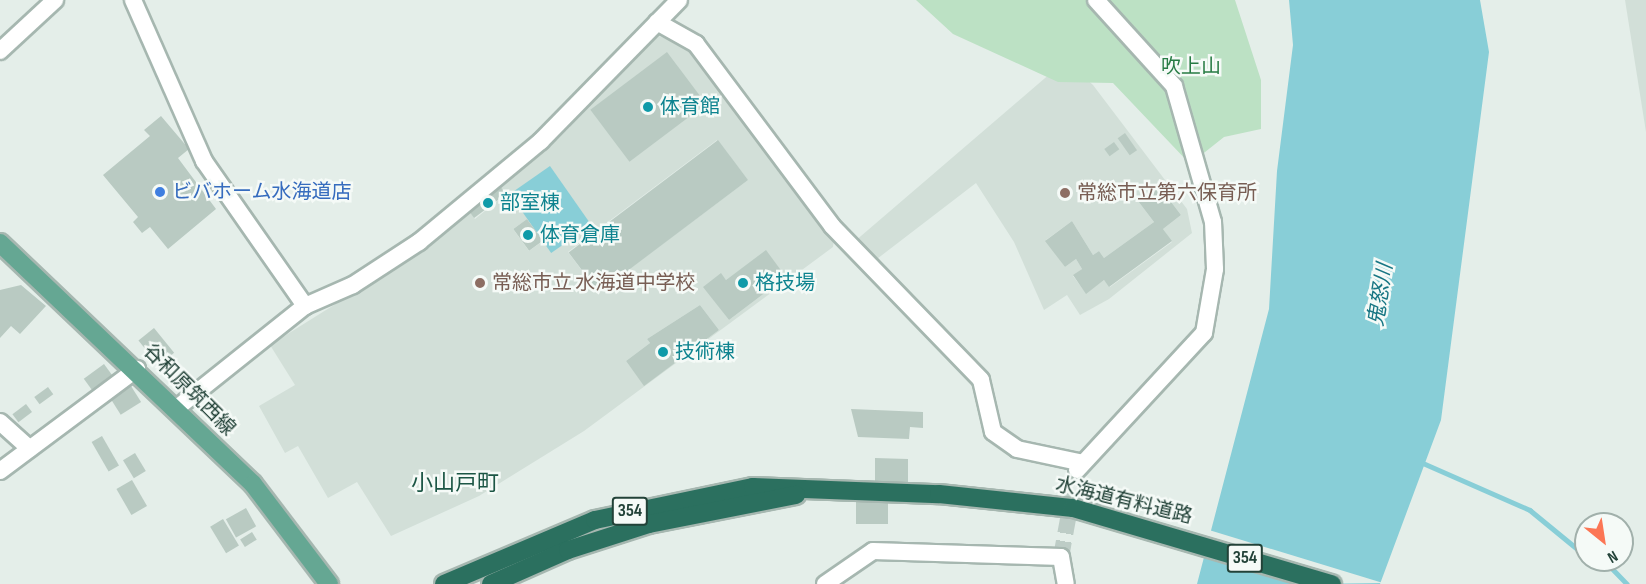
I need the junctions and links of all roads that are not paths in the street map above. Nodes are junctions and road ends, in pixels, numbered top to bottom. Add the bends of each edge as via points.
1 (55, 0) edge
2 (133, 0) edge
3 (679, 0) edge
4 (1096, 0) edge
5 (657, 22) junction
6 (0, 51) edge
7 (0, 243) edge
8 (305, 306) junction
9 (137, 369) junction
10 (177, 408) junction
11 (0, 422) edge
12 (30, 449) junction
13 (0, 471) edge
14 (828, 489) junction
15 (329, 584) edge
16 (444, 584) edge
17 (491, 584) edge
18 (825, 584) edge
19 (1066, 584) edge
20 (1332, 584) edge

1 - 6 street
2 - 8 street via 204,161
3 - 5 street
4 - 5 street via 1174,86 1213,222 1215,269 1204,333 1080,466 1017,449 993,432 981,380 832,226 696,44
5 - 8 street via 542,141 419,242 353,285
7 - 9 main road, 谷和原筑西線
8 - 10 street
9 - 10 main road, 谷和原筑西線
9 - 12 street
10 - 15 main road, 谷和原筑西線 via 253,484
11 - 12 street
12 - 13 street
14 - 16 highway, 水海道有料道路 / 354 via 753,487 595,520
14 - 17 highway, 水海道有料道路 / 354 via 649,524 567,550
14 - 20 highway, 水海道有料道路 / 354 via 1035,503 1159,531
18 - 19 street via 873,551 1061,557

